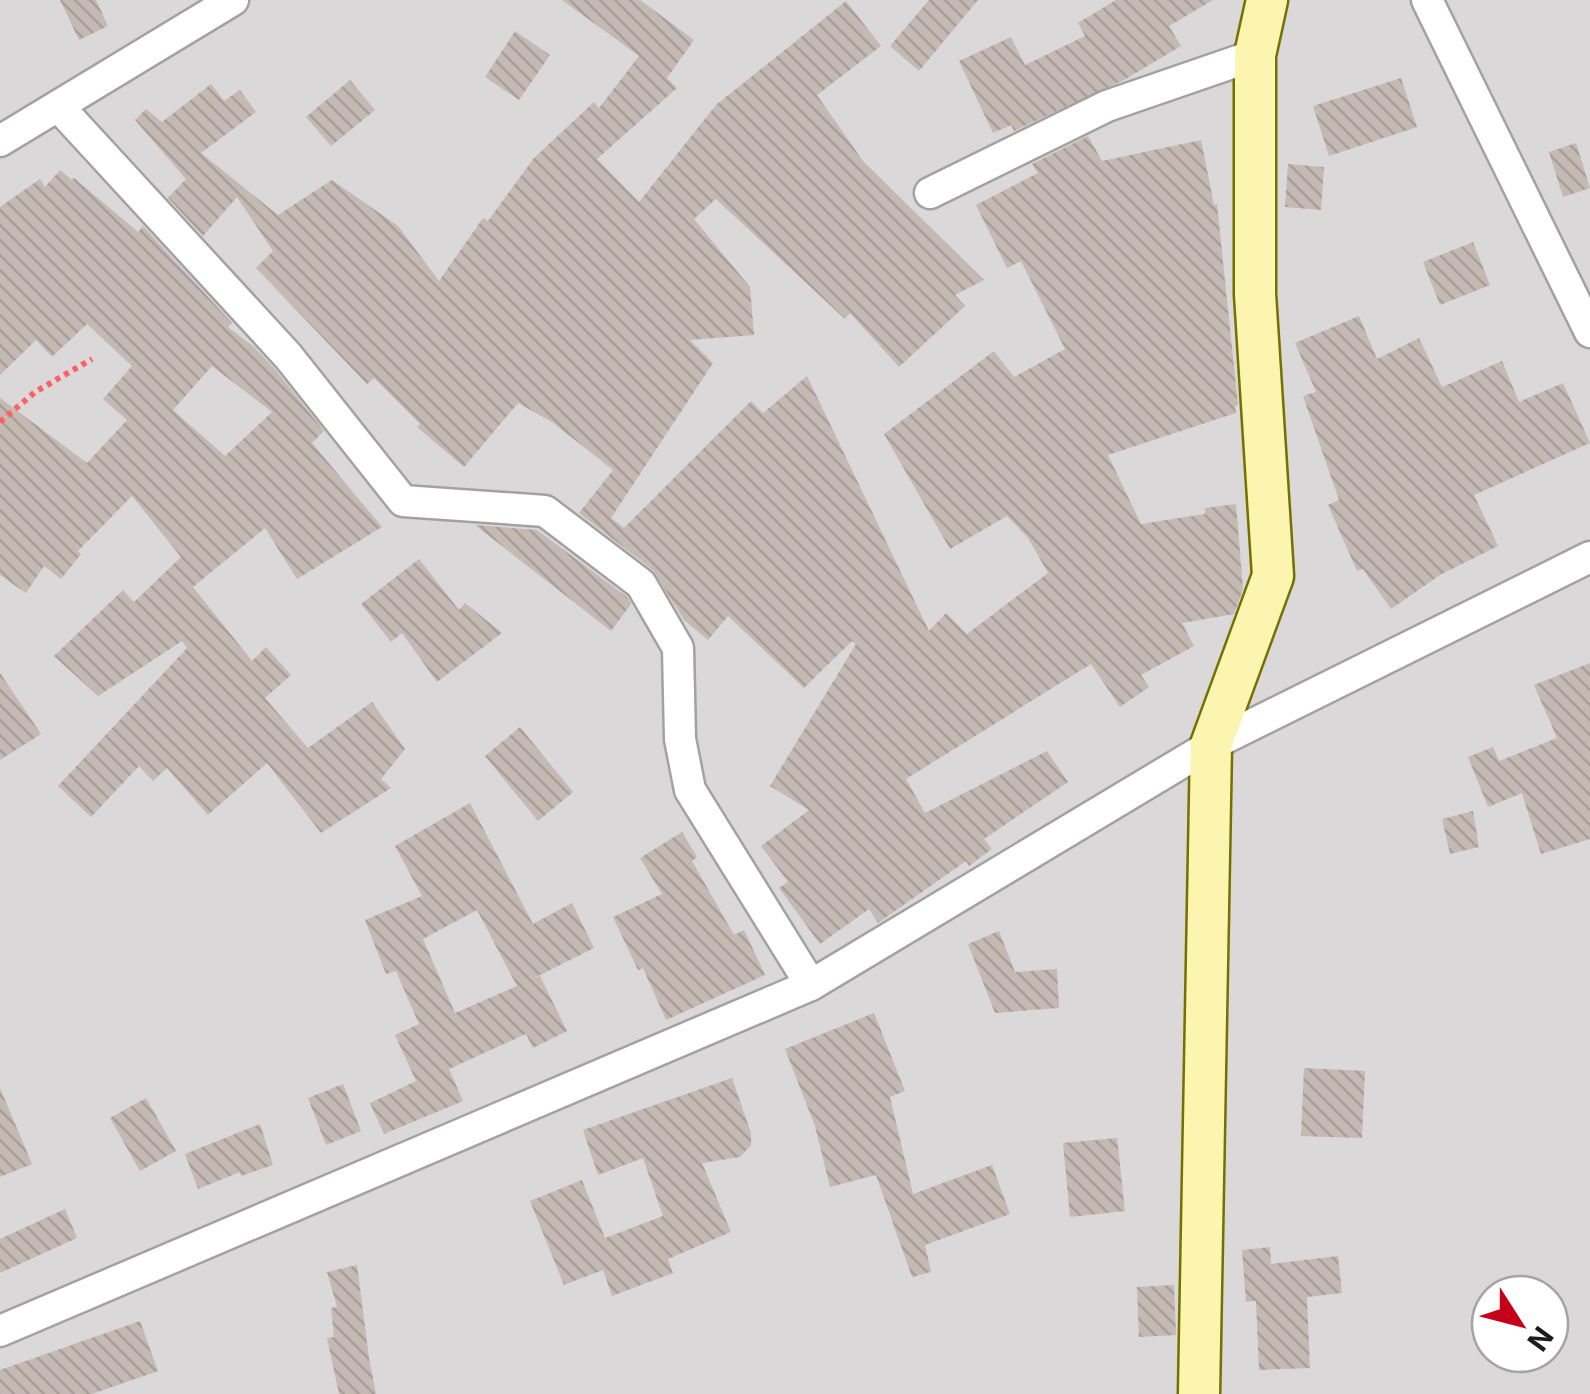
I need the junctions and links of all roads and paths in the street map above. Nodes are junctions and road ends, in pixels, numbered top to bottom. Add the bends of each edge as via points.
1 (233, 0) edge
2 (1267, 0) edge
3 (1427, 0) edge
4 (1255, 55) junction
5 (59, 107) junction
6 (0, 141) edge
7 (930, 193) dead end
8 (1590, 332) edge
9 (92, 360) dead end
10 (0, 422) edge
11 (1590, 557) edge
12 (1211, 745) junction
13 (811, 986) junction
14 (0, 1331) edge
15 (1199, 1394) edge

1 - 5 street
2 - 4 street
3 - 8 street
4 - 7 street via 1107,106
4 - 12 street via 1255,294 1274,576
5 - 6 street
5 - 13 street via 288,356 402,501 545,511 641,584 678,648 680,738 690,790
9 - 10 path via 35,392
11 - 12 street
12 - 13 street
12 - 15 street
13 - 14 street

